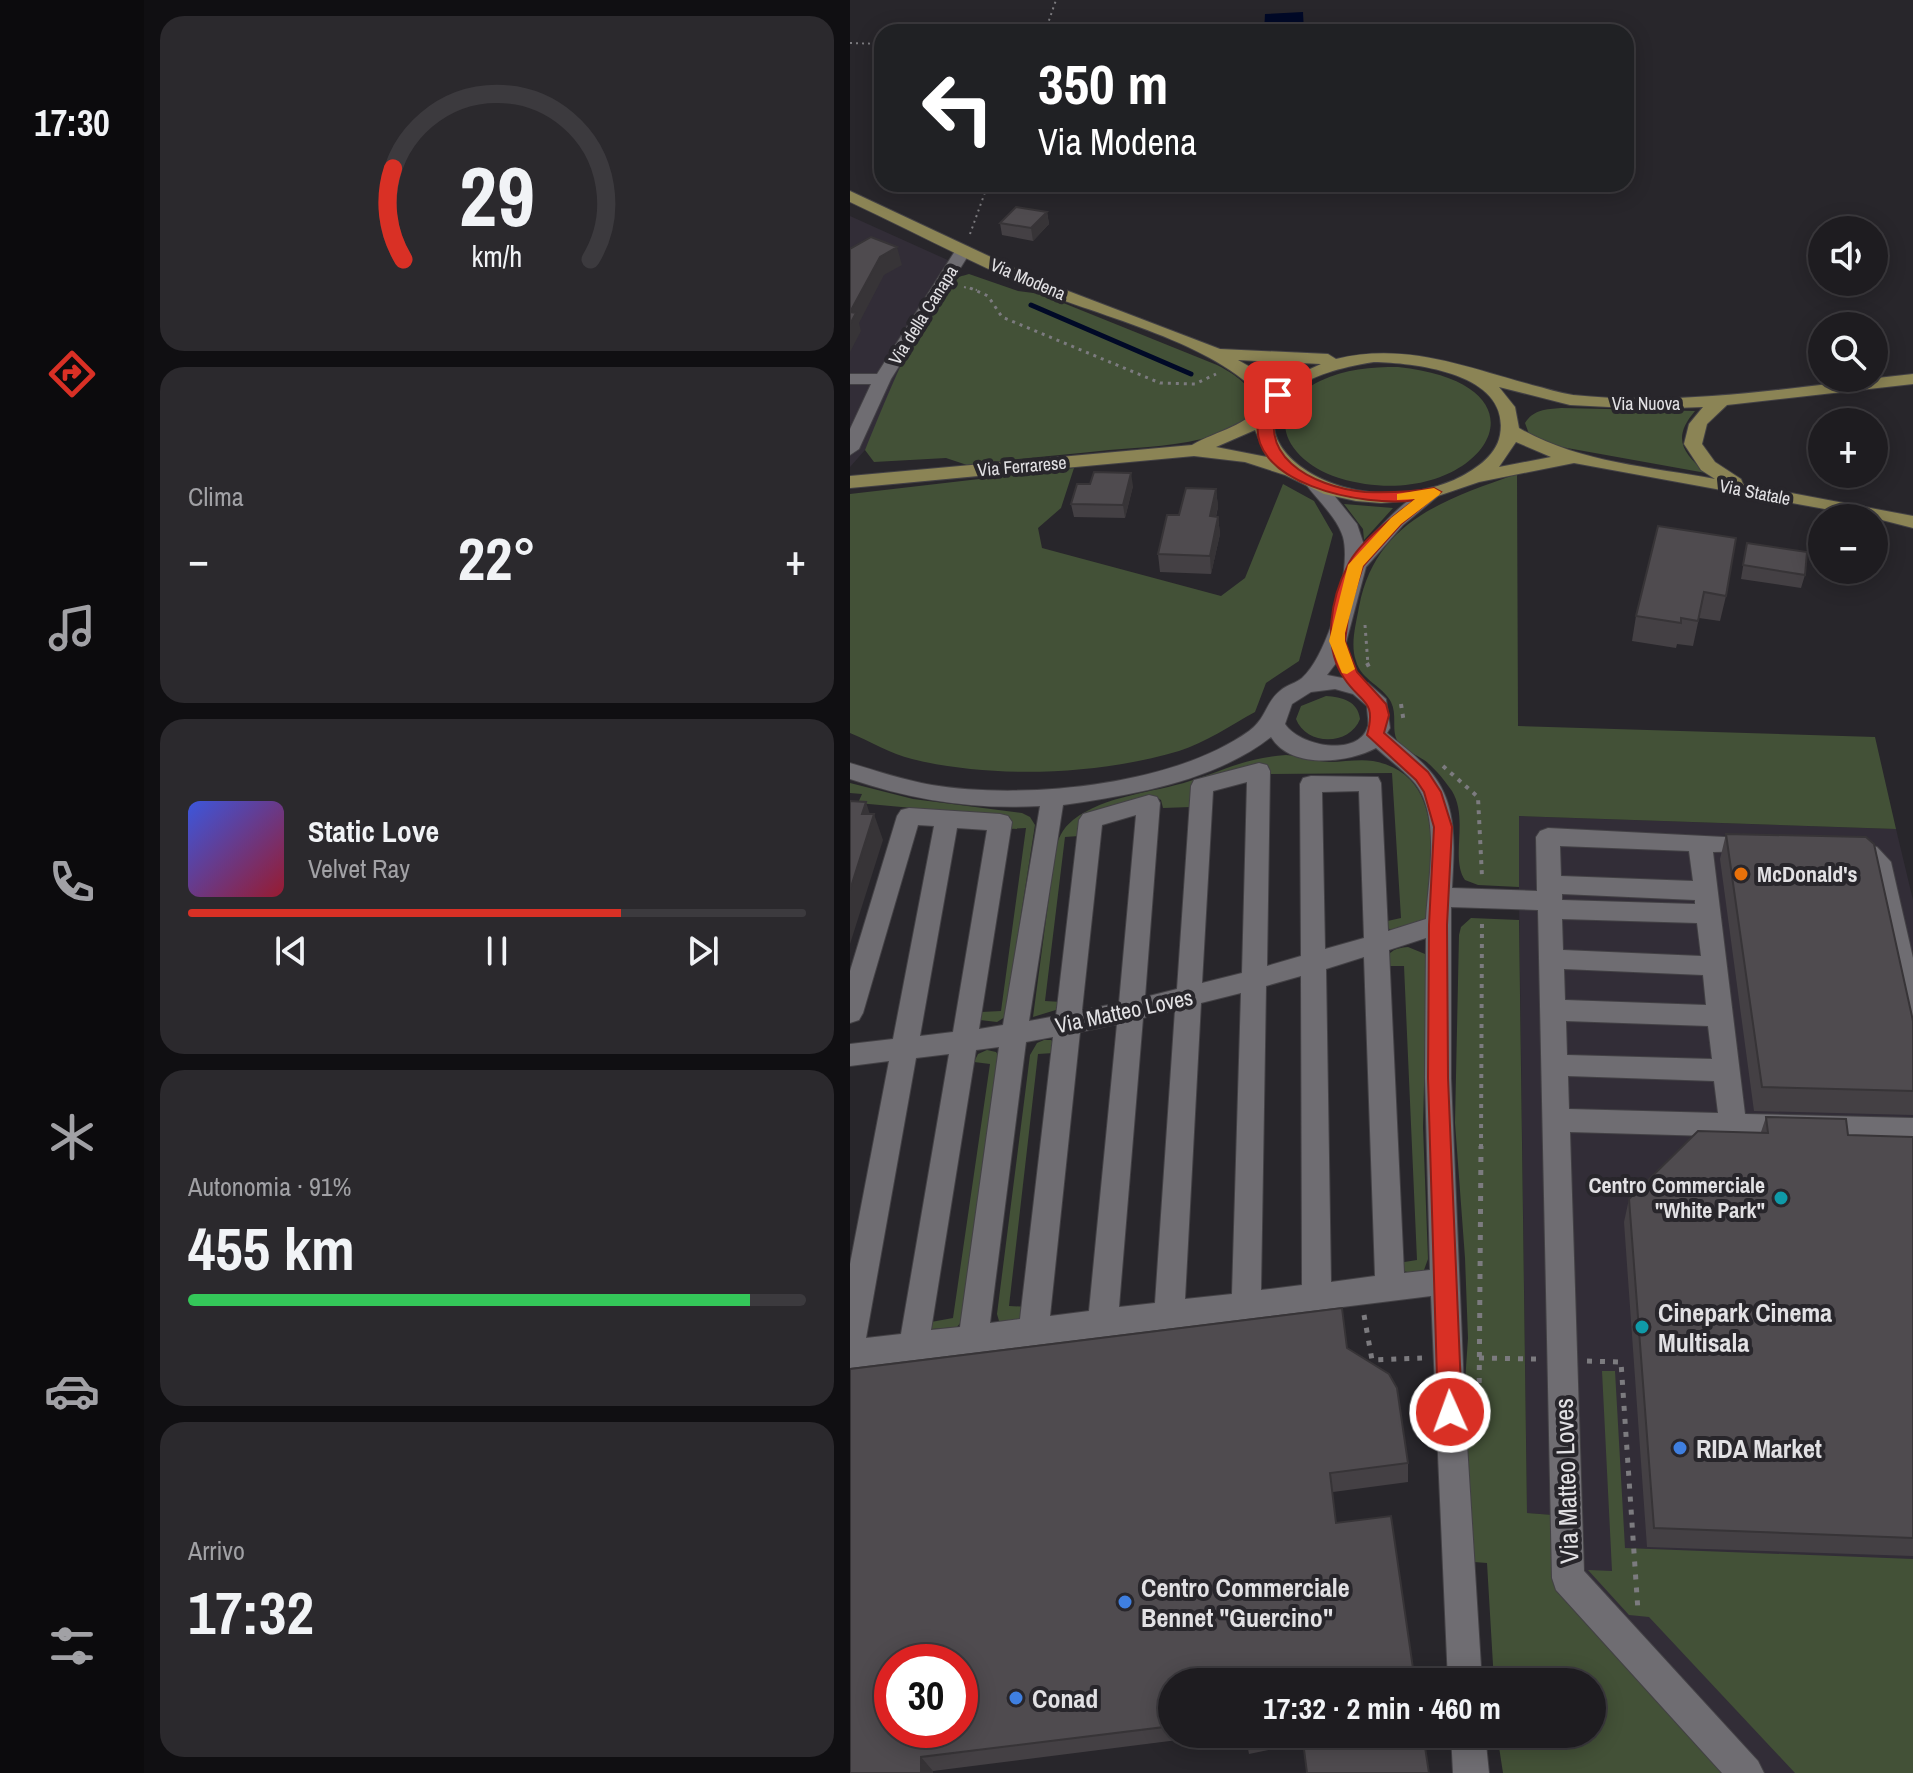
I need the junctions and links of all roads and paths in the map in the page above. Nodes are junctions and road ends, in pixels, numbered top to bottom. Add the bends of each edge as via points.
1 (1056, 0) edge
2 (1048, 24) edge
3 (850, 43) edge
4 (874, 44) edge
5 (985, 192) edge
6 (850, 196) edge
7 (963, 251) junction
8 (963, 287) dead end
9 (1211, 351) junction
10 (1356, 359) junction
11 (1236, 364) junction
12 (1465, 373) junction
13 (850, 379) edge
14 (882, 379) junction
15 (1913, 379) edge
16 (1570, 400) junction
17 (1722, 400) junction
18 (1270, 407) junction
19 (1519, 416) junction
20 (850, 449) edge
21 (1194, 450) junction
22 (1596, 463) junction
23 (850, 471) edge
24 (1307, 480) junction
25 (1467, 481) junction
26 (850, 482) edge
27 (1434, 492) junction
28 (1753, 492) junction
29 (1913, 522) edge
30 (1356, 565) junction
31 (1337, 641) junction
32 (1308, 685) junction
33 (1360, 688) junction
34 (1275, 721) junction
35 (1375, 735) junction
36 (1303, 750) junction
37 (1352, 750) junction
38 (1220, 757) junction
39 (1409, 765) junction
40 (850, 771) edge
41 (1053, 798) junction
42 (947, 819) junction
43 (1700, 843) junction
44 (1775, 846) edge
45 (1820, 848) edge
46 (1550, 898) junction
47 (1707, 902) junction
48 (1439, 911) junction
49 (1377, 944) junction
50 (1552, 959) junction
51 (1313, 963) junction
52 (1714, 966) junction
53 (1254, 981) junction
54 (1189, 998) junction
55 (1131, 1010) junction
56 (1553, 1010) junction
57 (850, 1013) edge
58 (1913, 1014) edge
59 (1720, 1016) junction
60 (1068, 1023) junction
61 (1014, 1034) junction
62 (964, 1041) junction
63 (905, 1048) junction
64 (850, 1055) edge
65 (1554, 1065) junction
66 (1726, 1070) junction
67 (1556, 1120) junction
68 (1733, 1126) junction
69 (1913, 1130) edge
70 (1447, 1281) junction
71 (1390, 1288) junction
72 (1360, 1292) junction
73 (1317, 1297) junction
74 (1246, 1306) junction
75 (1169, 1315) junction
76 (1103, 1323) junction
77 (1033, 1332) junction
78 (973, 1339) junction
79 (850, 1342) edge
80 (914, 1346) junction
81 (850, 1354) edge
82 (1448, 1357) junction
83 (1562, 1360) junction
84 (1638, 1619) dead end
85 (1464, 1668) edge
86 (1469, 1748) edge
87 (1471, 1773) edge
88 (1746, 1773) edge

1 - 2 path
3 - 4 path
5 - 7 path
6 - 7 main road, Via Modena
7 - 9 main road, Via Modena
7 - 14 street, Via della Canapa
8 - 11 path via 994,298 1002,317 1160,383 1195,384
9 - 10 main road, Via Modena via 1280,359
9 - 11 main road, Via Modena
10 - 12 main road, Via Modena via 1420,359
10 - 18 main road, Via Modena via 1311,372 1287,386
11 - 18 main road, Via Modena via 1253,376
12 - 16 main road, Via Nuova
12 - 19 main road, Via Modena
13 - 14 street, Via della Canapa
14 - 20 street, Via della Canapa
15 - 17 main road, Via Nuova
16 - 17 main road, Via Nuova
16 - 19 main road, Via Nuova
17 - 28 main road, Via Nuova via 1703,416 1693,444 1708,466
18 - 21 main road, Via Ferrarese via 1241,431
18 - 24 main road via 1264,424 1269,446
19 - 22 main road, Via Statale via 1553,452
19 - 25 main road via 1494,464
20 - 23 street, Via della Canapa
21 - 24 main road, Via Ferrarese via 1248,457
21 - 26 main road, Via Ferrarese
22 - 25 main road, Via Statale via 1539,463
22 - 28 main road, Via Statale
24 - 27 main road via 1363,496
24 - 30 street via 1347,524
25 - 27 main road
27 - 30 street via 1396,521
28 - 29 main road, Via Statale
30 - 31 street
31 - 32 street via 1326,665
31 - 33 street
32 - 33 street via 1335,682
32 - 34 street via 1287,695
33 - 35 street via 1378,704 1381,715
34 - 36 street via 1279,733
34 - 38 street via 1252,742
35 - 37 street
35 - 39 street
36 - 37 street
36 - 38 street
37 - 39 street
38 - 41 street via 1143,783
39 - 48 street via 1432,792 1443,827
40 - 41 street via 937,795
41 - 61 street
42 - 57 street via 909,816
42 - 62 street via 1000,822
42 - 63 street
43 - 44 street, Via Matteo Loves
43 - 46 street, Via Matteo Loves via 1548,837
43 - 47 street
45 - 58 street via 1861,851 1879,862
46 - 47 street, Via Matteo Loves
46 - 48 street, Via Matteo Loves
46 - 50 street, Via Matteo Loves
47 - 52 street
48 - 49 street, Via Matteo Loves
48 - 70 street via 1438,1078
49 - 51 street, Via Matteo Loves
49 - 51 street via 1370,783 1311,784
49 - 71 street
50 - 52 street
50 - 56 street, Via Matteo Loves
51 - 53 street, Via Matteo Loves
51 - 73 street
52 - 59 street
53 - 54 street, Via Matteo Loves
53 - 54 street via 1259,771 1202,786
53 - 74 street
54 - 55 street, Via Matteo Loves
54 - 75 street
55 - 60 street, Via Matteo Loves
55 - 60 street via 1149,803 1091,820
55 - 76 street
56 - 59 street
56 - 65 street, Via Matteo Loves
59 - 66 street
60 - 61 street, Via Matteo Loves
60 - 77 street
61 - 62 street, Via Matteo Loves
61 - 78 street
62 - 63 street, Via Matteo Loves
62 - 80 street
63 - 64 street, Via Matteo Loves
63 - 79 street
65 - 66 street
65 - 67 street, Via Matteo Loves
66 - 68 street
67 - 68 street
67 - 83 street, Via Matteo Loves
68 - 69 street
70 - 71 street
70 - 82 street
71 - 72 street
72 - 73 street
72 - 82 path via 1372,1360
73 - 74 street
74 - 75 street
75 - 76 street
76 - 77 street
77 - 78 street
78 - 80 street
80 - 81 street
82 - 83 path
82 - 85 street
83 - 84 path via 1621,1362
83 - 88 street, Via Matteo Loves via 1568,1578
86 - 87 street

